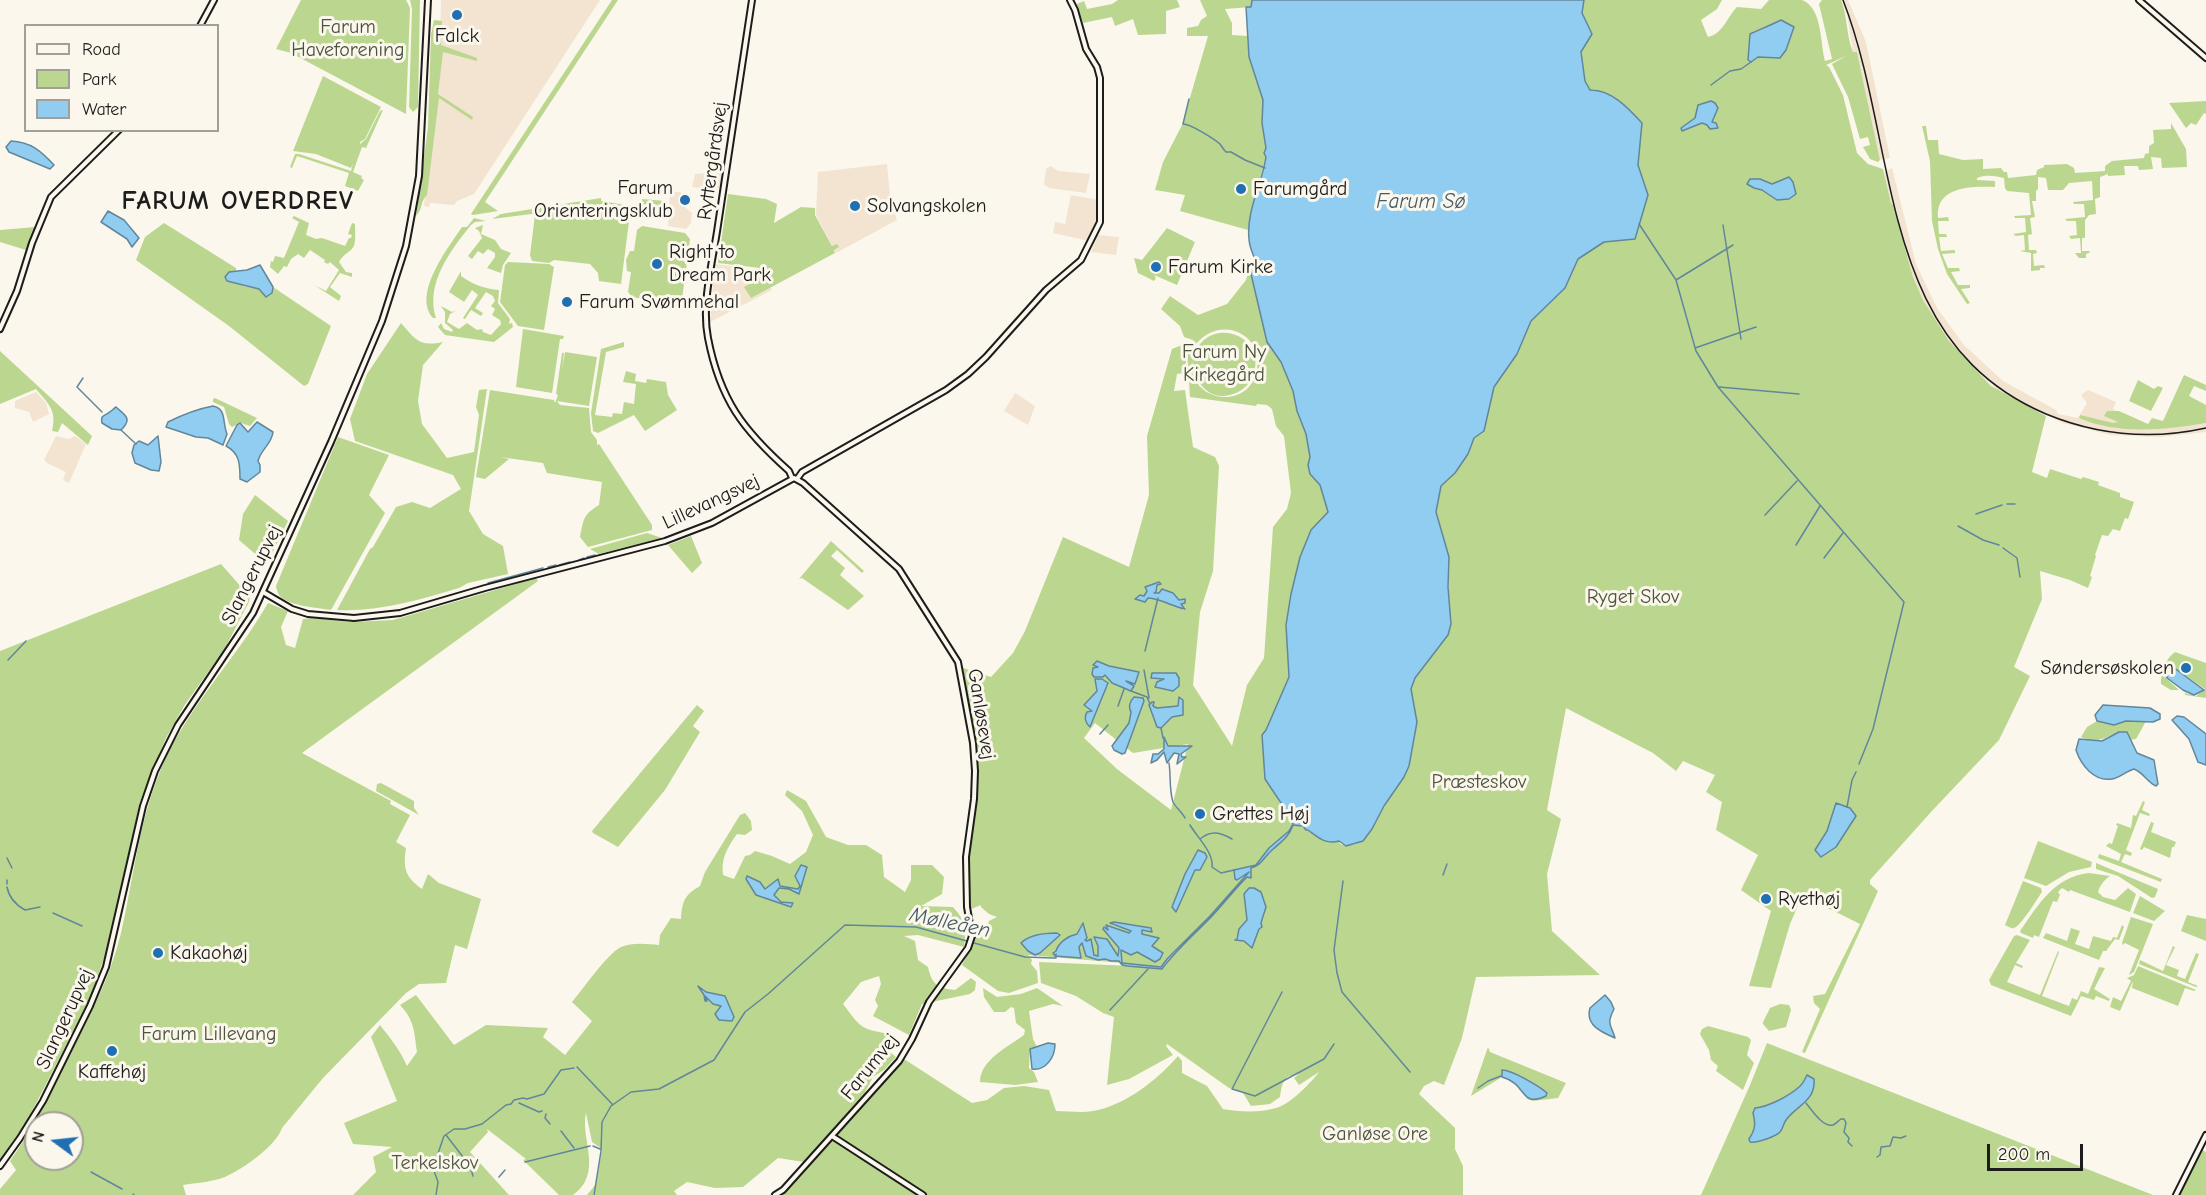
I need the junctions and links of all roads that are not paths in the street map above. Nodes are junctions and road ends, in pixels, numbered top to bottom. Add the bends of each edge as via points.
1 (214, 0) edge
2 (428, 0) edge
3 (752, 0) edge
4 (1070, 0) edge
5 (2139, 0) edge
6 (201, 24) edge
7 (2206, 58) edge
8 (117, 132) edge
9 (0, 329) edge
10 (794, 479) junction
11 (263, 592) junction
12 (971, 941) joint
13 (2206, 1135) edge
14 (832, 1136) junction
15 (0, 1166) edge
16 (776, 1195) edge
17 (923, 1195) edge
18 (2176, 1195) edge

1 - 6 street
2 - 11 street, Slangerupvej via 419,176 403,256 376,339
3 - 10 street, Ryttergårdsvej via 710,277 707,333 719,380 735,412
4 - 10 street, Lillevangsvej via 1086,49 1097,68 1101,89 1101,217 1084,256 1046,290 968,374
5 - 7 street
8 - 9 street via 51,196
10 - 11 street, Lillevangsvej via 718,520 665,541 400,614 354,618 308,614
10 - 12 street, Ganløsevej via 899,569 958,662 975,765 966,857
11 - 15 street, Slangerupvej via 245,627 178,725 159,762 143,806 106,967 43,1101
12 - 14 street, Farumvej via 929,1002 899,1061
13 - 18 street
14 - 16 street, Farumvej
14 - 17 street

